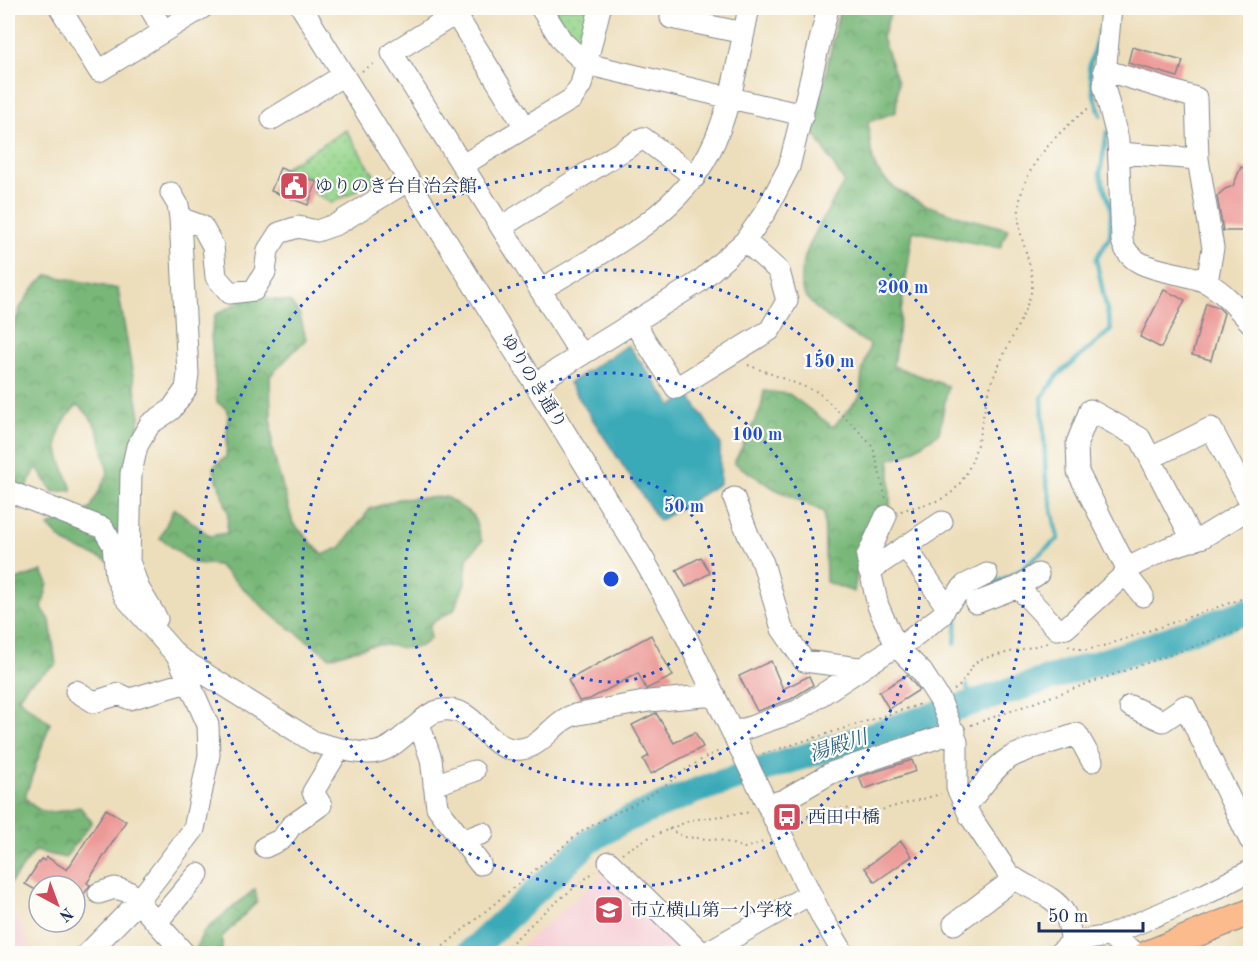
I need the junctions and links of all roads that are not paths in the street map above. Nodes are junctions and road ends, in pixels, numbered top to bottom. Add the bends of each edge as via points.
1 (60, 8) edge
2 (150, 8) edge
3 (202, 8) edge
4 (541, 8) edge
5 (600, 8) edge
6 (674, 8) edge
7 (749, 8) edge
8 (828, 8) edge
9 (1111, 8) edge
10 (308, 10) edge
11 (460, 10) edge
12 (163, 30) junction
13 (744, 33) junction
14 (586, 64) junction
15 (1104, 70) junction
16 (346, 78) junction
17 (728, 98) junction
18 (278, 110) dead end
19 (803, 115) junction
20 (525, 127) junction
21 (1119, 153) junction
22 (1198, 159) junction
23 (463, 165) junction
24 (695, 177) junction
25 (409, 180) junction
26 (171, 193) dead end
27 (180, 218) junction
28 (501, 227) junction
29 (745, 240) junction
30 (1207, 282) junction
31 (540, 290) junction
32 (1251, 322) edge
33 (634, 323) junction
34 (581, 356) junction
35 (536, 383) junction
36 (1151, 458) junction
37 (8, 490) edge
38 (734, 498) dead end
39 (1251, 502) edge
40 (1251, 508) edge
41 (886, 516) road end
42 (942, 522) dead end
43 (1193, 541) junction
44 (906, 547) junction
45 (869, 571) junction
46 (1126, 572) junction
47 (987, 574) dead end
48 (1038, 574) dead end
49 (1018, 587) junction
50 (1143, 596) dead end
51 (976, 603) dead end
52 (946, 606) junction
53 (897, 647) junction
54 (178, 657) junction
55 (859, 668) junction
56 (191, 681) junction
57 (75, 692) dead end
58 (715, 695) junction
59 (1130, 706) dead end
60 (418, 724) junction
61 (955, 730) junction
62 (736, 738) junction
63 (339, 748) junction
64 (1092, 761) dead end
65 (474, 771) dead end
66 (434, 784) junction
67 (961, 796) junction
68 (777, 820) junction
69 (483, 833) dead end
70 (1251, 840) edge
71 (462, 841) junction
72 (265, 847) dead end
73 (609, 862) road end
74 (480, 864) dead end
75 (1251, 871) edge
76 (198, 874) dead end
77 (1014, 879) junction
78 (99, 893) dead end
79 (810, 894) junction
80 (138, 902) junction
81 (1251, 912) edge
82 (157, 922) junction
83 (954, 924) dead end
84 (1108, 936) junction
85 (1065, 948) edge
86 (1152, 952) edge
87 (87, 954) edge
88 (185, 954) edge
89 (703, 954) edge
90 (844, 954) edge

1 - 12 street via 99,71
2 - 12 street
3 - 12 street
4 - 14 street via 562,40
5 - 14 street
6 - 13 street via 671,18
7 - 13 street
8 - 19 street
9 - 15 street
10 - 16 street, ゆりのき通り
11 - 20 street
11 - 23 street via 392,53
13 - 17 street
14 - 17 street
14 - 20 street via 581,85 572,99
15 - 21 street
15 - 22 street via 1196,98
16 - 18 street
16 - 25 street, ゆりのき通り
17 - 19 street
17 - 24 street via 710,151
19 - 29 street via 782,182
20 - 23 street
21 - 22 street
21 - 30 street via 1122,240 1126,252 1144,264
22 - 30 street via 1213,248
23 - 28 street
24 - 28 street via 643,138
24 - 31 street via 678,197 637,230
25 - 27 street via 337,224 317,231 298,227 279,233 268,250 265,273 254,290 230,293 216,277 213,246 202,226
25 - 35 street, ゆりのき通り
26 - 27 street
27 - 54 street via 186,389 171,410 150,424 137,446 131,474 128,540 129,561 139,589
28 - 31 street
29 - 33 street via 699,282
29 - 33 street via 779,271 787,301 770,330 675,388
30 - 32 street
31 - 34 street
33 - 34 street
34 - 35 street
35 - 58 street, ゆりのき通り via 644,560
36 - 39 street via 1211,428
36 - 43 street
36 - 46 street via 1140,438 1090,410 1077,442 1078,472
37 - 54 street via 103,528 112,545 116,576 125,597
38 - 55 street via 763,563 782,629 804,661
40 - 43 street
41 - 45 street via 870,547
42 - 44 street
43 - 46 street via 1150,556
44 - 45 street
44 - 52 street
45 - 53 street via 878,606
46 - 49 street via 1060,630
46 - 50 street
47 - 52 street via 965,585
48 - 49 street
49 - 51 street
52 - 53 street via 942,615
53 - 55 street
53 - 61 street via 915,664 939,698
54 - 56 street
54 - 63 street via 314,742
55 - 62 street via 797,711
56 - 57 street via 130,699 120,694 94,702
56 - 80 street via 208,725 209,755 194,829
58 - 60 street via 649,701 574,715 564,718 534,746 519,750 500,746 459,711 434,711
58 - 62 street, ゆりのき通り
59 - 70 street via 1163,721 1185,706
60 - 63 street via 392,745 376,752
60 - 66 street via 431,759
61 - 67 street
61 - 68 street via 831,773 783,800
62 - 68 street, ゆりのき通り via 753,760
63 - 72 street via 313,792 321,805 291,826 282,839
64 - 67 street via 1077,734 1010,758 994,771 982,789
65 - 66 street
66 - 71 street via 437,807
67 - 77 street via 970,816
68 - 79 street
69 - 71 street
71 - 74 street
73 - 89 street
75 - 84 street
76 - 82 street
77 - 83 street
77 - 85 street via 1045,894 1066,915
78 - 80 street via 115,888 129,892
79 - 89 street
79 - 90 street
80 - 82 street
80 - 87 street
81 - 86 main road
82 - 88 street
84 - 85 street
84 - 86 street

